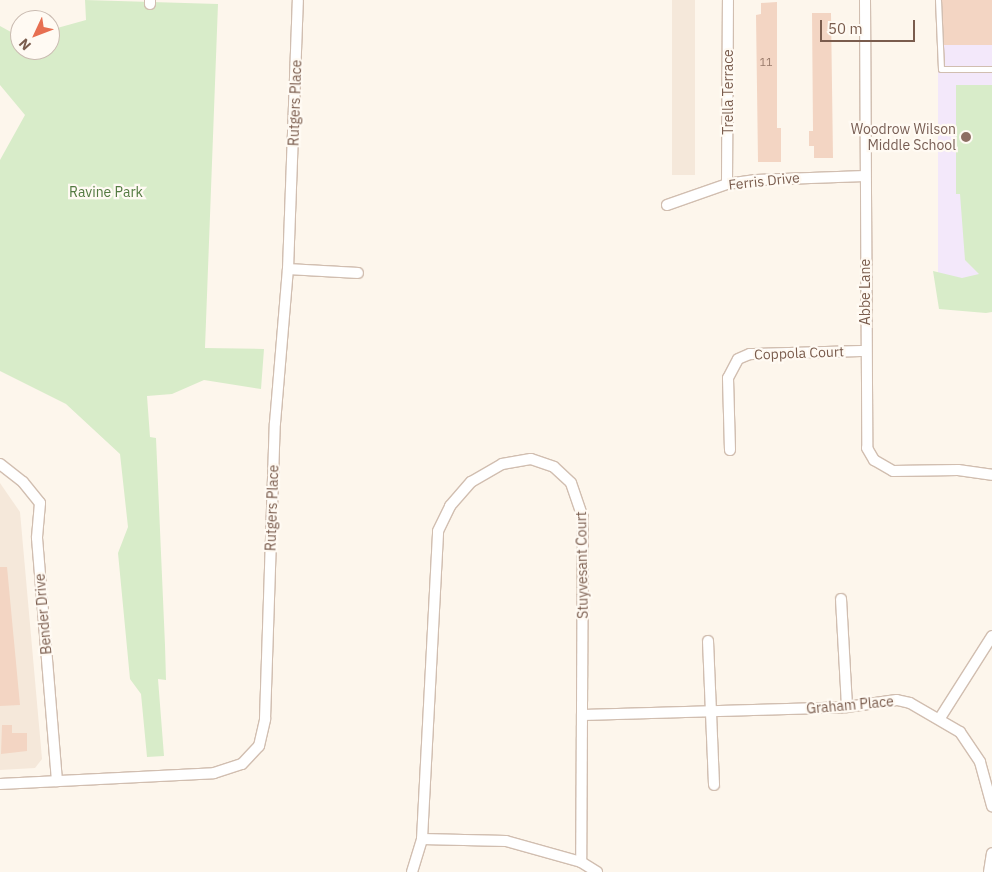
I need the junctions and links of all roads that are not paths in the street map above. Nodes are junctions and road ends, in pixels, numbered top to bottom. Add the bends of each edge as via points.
1 (298, 0) edge
2 (728, 0) edge
3 (865, 0) edge
4 (938, 0) edge
5 (992, 69) edge
6 (865, 176) junction
7 (728, 184) junction
8 (666, 205) dead end
9 (288, 269) junction
10 (358, 273) dead end
11 (865, 351) junction
12 (730, 450) dead end
13 (0, 464) edge
14 (992, 475) edge
15 (842, 599) dead end
16 (992, 636) edge
17 (708, 641) dead end
18 (847, 707) junction
19 (710, 712) junction
20 (583, 715) junction
21 (940, 718) junction
22 (57, 782) junction
23 (0, 784) edge
24 (714, 784) dead end
25 (992, 806) edge
26 (422, 839) junction
27 (992, 854) edge
28 (581, 862) junction
29 (412, 872) edge
30 (597, 872) edge
31 (989, 872) edge

1 - 9 street, Rutgers Place
2 - 7 street, Trella Terrace
3 - 6 street, Abbe Lane
4 - 5 lane via 941,69
6 - 7 street, Ferris Drive
6 - 11 street, Abbe Lane
7 - 8 street, Ferris Drive
9 - 10 street
9 - 22 street, Rutgers Place via 275,423 265,719 259,746 242,764 214,774
11 - 12 street, Coppola Court via 750,354 738,359 728,378
11 - 14 street, Abbe Lane via 865,426 867,448 874,460 893,471 958,470
13 - 22 street, Bender Drive via 23,482 40,503 36,538
15 - 18 street
16 - 21 street
17 - 19 street
18 - 19 street, Graham Place
18 - 21 street, Graham Place via 897,700
19 - 20 street, Graham Place
19 - 24 street
20 - 26 street, Stuyvesant Court via 583,517 576,491 564,475 544,462 531,459 502,464 488,470 459,493 443,516 438,531
20 - 28 street, Stuyvesant Court
21 - 25 street, Graham Place via 960,732 980,762
22 - 23 street, Rutgers Place
26 - 28 street via 506,841
26 - 29 street, Stuyvesant Court
27 - 31 street
28 - 30 street

